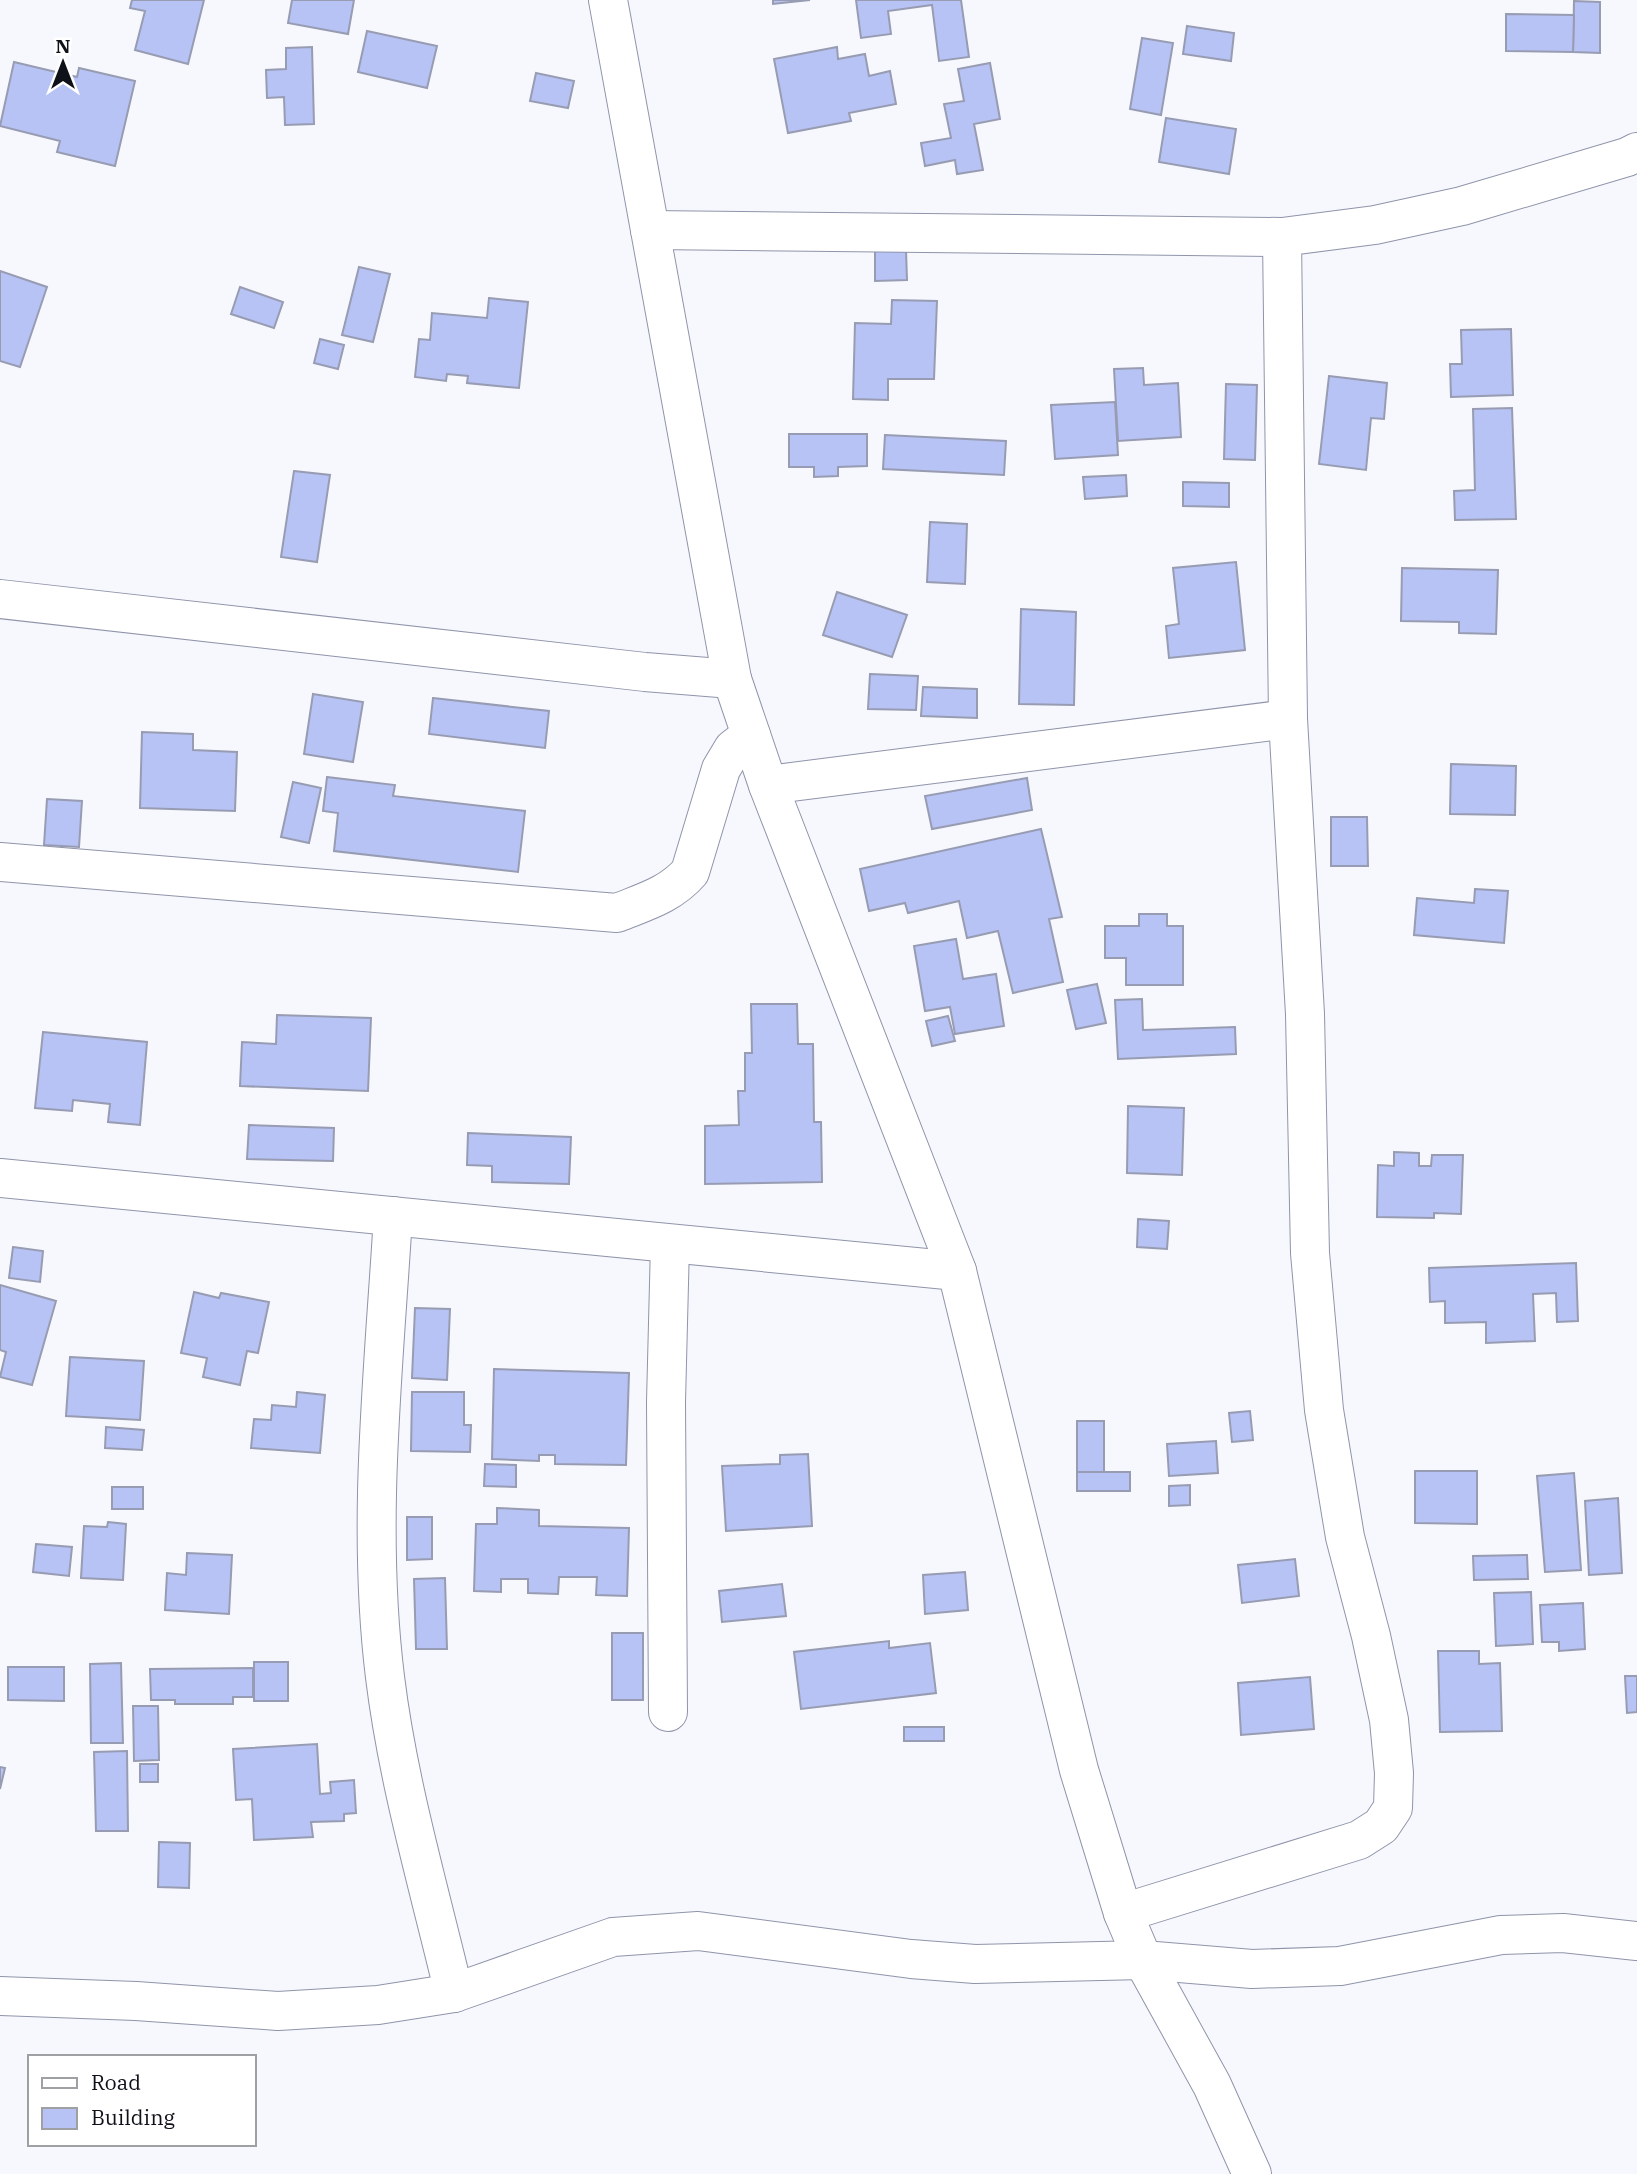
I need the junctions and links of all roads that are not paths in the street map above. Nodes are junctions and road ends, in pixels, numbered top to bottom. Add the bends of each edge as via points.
1 (608, 0) edge
2 (1637, 152) edge
3 (650, 230) junction
4 (1282, 237) junction
5 (0, 599) edge
6 (732, 679) junction
7 (1288, 719) junction
8 (751, 735) junction
9 (768, 785) junction
10 (0, 862) edge
11 (0, 1178) edge
12 (393, 1216) junction
13 (670, 1244) junction
14 (957, 1271) junction
15 (668, 1712) dead end
16 (1124, 1913) junction
17 (1637, 1941) edge
18 (1143, 1961) junction
19 (454, 1993) junction
20 (0, 1996) edge
21 (1252, 2174) edge

1 - 3 street
2 - 4 street via 1462,206 1375,225
3 - 4 street
3 - 6 street
4 - 7 street
5 - 6 street
6 - 8 street
7 - 9 street
7 - 16 street via 1305,1014 1310,1253 1324,1410 1345,1537 1389,1720 1392,1808 1381,1826 1359,1840
8 - 9 street
8 - 10 street via 733,749 720,769 690,872 666,894 617,913
9 - 14 street
11 - 12 street
12 - 13 street
12 - 19 street via 378,1479 384,1676 398,1759
13 - 14 street
13 - 15 street
14 - 16 street via 1079,1770
16 - 18 street
17 - 18 street via 1563,1933 1501,1935 1327,1966 1252,1969
18 - 19 street via 975,1964 698,1931 613,1937
18 - 21 street via 1212,2085
19 - 20 street via 377,2005 278,2011

